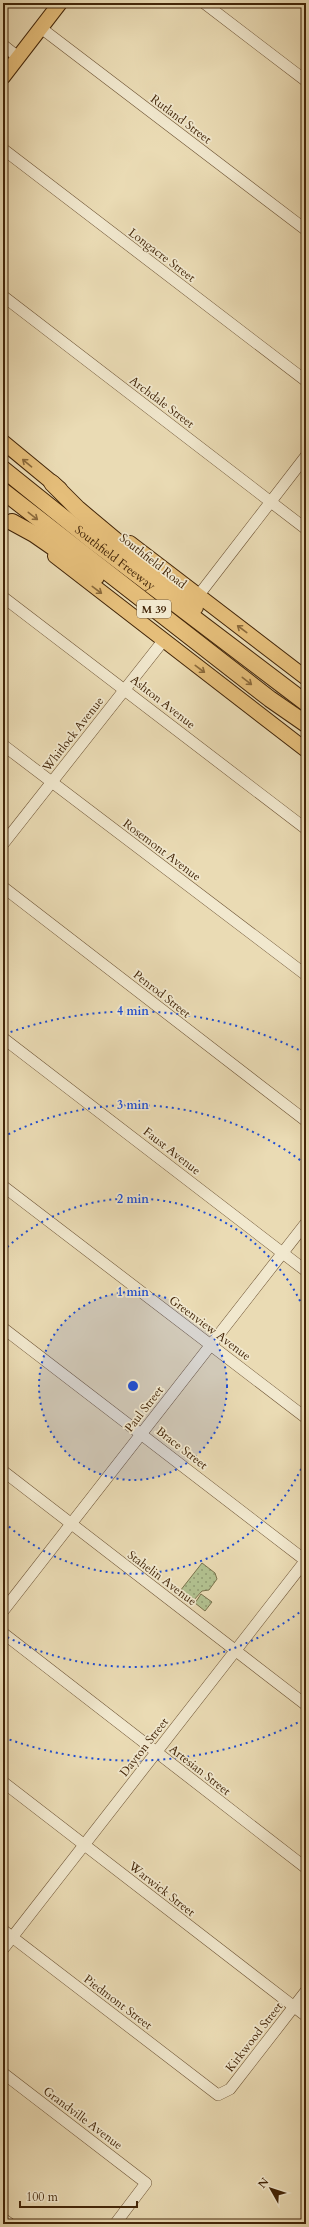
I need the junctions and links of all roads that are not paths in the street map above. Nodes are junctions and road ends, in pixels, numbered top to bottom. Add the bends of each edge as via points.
1 (60, 3) edge
2 (204, 3) edge
3 (41, 28) junction
4 (3, 45) edge
5 (18, 57) junction
6 (3, 77) edge
7 (306, 81) edge
8 (3, 149) edge
9 (306, 230) edge
10 (3, 296) edge
11 (306, 381) edge
12 (3, 442) edge
13 (306, 456) edge
14 (3, 469) edge
15 (52, 483) junction
16 (3, 491) edge
17 (271, 502) junction
18 (7, 518) edge
19 (306, 529) edge
20 (3, 596) edge
21 (198, 596) junction
22 (163, 641) junction
23 (228, 666) junction
24 (267, 673) junction
25 (306, 678) edge
26 (124, 689) junction
27 (306, 704) edge
28 (306, 724) edge
29 (3, 745) edge
30 (306, 750) edge
31 (51, 782) junction
32 (306, 829) edge
33 (3, 844) edge
34 (3, 887) edge
35 (306, 976) edge
36 (3, 1038) edge
37 (306, 1121) edge
38 (3, 1186) edge
39 (306, 1223) edge
40 (283, 1253) junction
41 (306, 1270) edge
42 (3, 1328) edge
43 (211, 1345) junction
44 (306, 1418) edge
45 (142, 1433) junction
46 (3, 1472) edge
47 (71, 1524) junction
48 (306, 1560) edge
49 (3, 1611) edge
50 (3, 1633) edge
51 (236, 1650) junction
52 (306, 1705) edge
53 (156, 1753) junction
54 (3, 1782) edge
55 (84, 1845) junction
56 (306, 1868) edge
57 (3, 1930) edge
58 (12, 1938) junction
59 (3, 1949) edge
60 (306, 1991) edge
61 (294, 2006) junction
62 (306, 2016) edge
63 (3, 2073) edge
64 (218, 2095) joint
65 (3, 2219) edge
66 (10, 2224) edge
67 (115, 2224) edge

1 - 3 main road
2 - 7 street
3 - 5 main road
3 - 9 street, Rutland Street
4 - 5 street
5 - 6 main road
8 - 11 street, Longacre Street
10 - 17 street, Archdale Street
15 -> 12 main road, Southfield Road
13 - 17 street
14 - 24 highway, Southfield Freeway / M 39 via 94,542
15 - 21 main road, Southfield Road
15 - 24 highway via 78,509 245,649
16 -> 23 highway, Southfield Freeway / M 39
17 - 19 street, Archdale Street
17 - 21 street
18 -> 22 main road
18 - 23 highway
20 - 26 street, Ashton Avenue
25 -> 21 main road, Southfield Road
22 - 26 street, Whitlock Avenue
22 -> 30 main road
23 -> 28 highway, Southfield Freeway / M 39
24 - 27 highway, Southfield Freeway / M 39
26 - 31 street, Whitlock Avenue
26 - 32 street, Ashton Avenue
29 - 31 street, Rosemont Avenue
31 - 33 street, Whitlock Avenue
31 - 35 street, Rosemont Avenue
34 - 37 street, Penrod Street
36 - 40 street, Faust Avenue
38 - 43 street, Greenview Avenue
39 - 40 street, Paul Street
40 - 41 street, Faust Avenue
40 - 43 street, Paul Street
42 - 45 street, Brace Street via 132,1428
43 - 44 street, Greenview Avenue
43 - 45 street, Paul Street
45 - 47 street, Paul Street
45 - 48 street, Brace Street
46 - 47 street, Stahelin Avenue
47 - 49 street, Paul Street
47 - 51 street, Stahelin Avenue
48 - 51 street, Dayton Street
50 - 53 street, Artesian Street
51 - 52 street, Stahelin Avenue
51 - 53 street, Dayton Street
53 - 55 street, Dayton Street
53 - 56 street, Artesian Street
54 - 55 street, Warwick Street
55 - 58 street, Dayton Street
55 - 61 street, Warwick Street
57 - 58 street, Piedmont Street
58 - 59 street, Dayton Street
58 - 64 street, Piedmont Street
60 - 61 street, Kirkwood Street
61 - 62 street, Warwick Street
61 - 64 street, Kirkwood Street via 230,2089
63 - 67 street, Grandville Avenue via 146,2183
65 - 66 street

